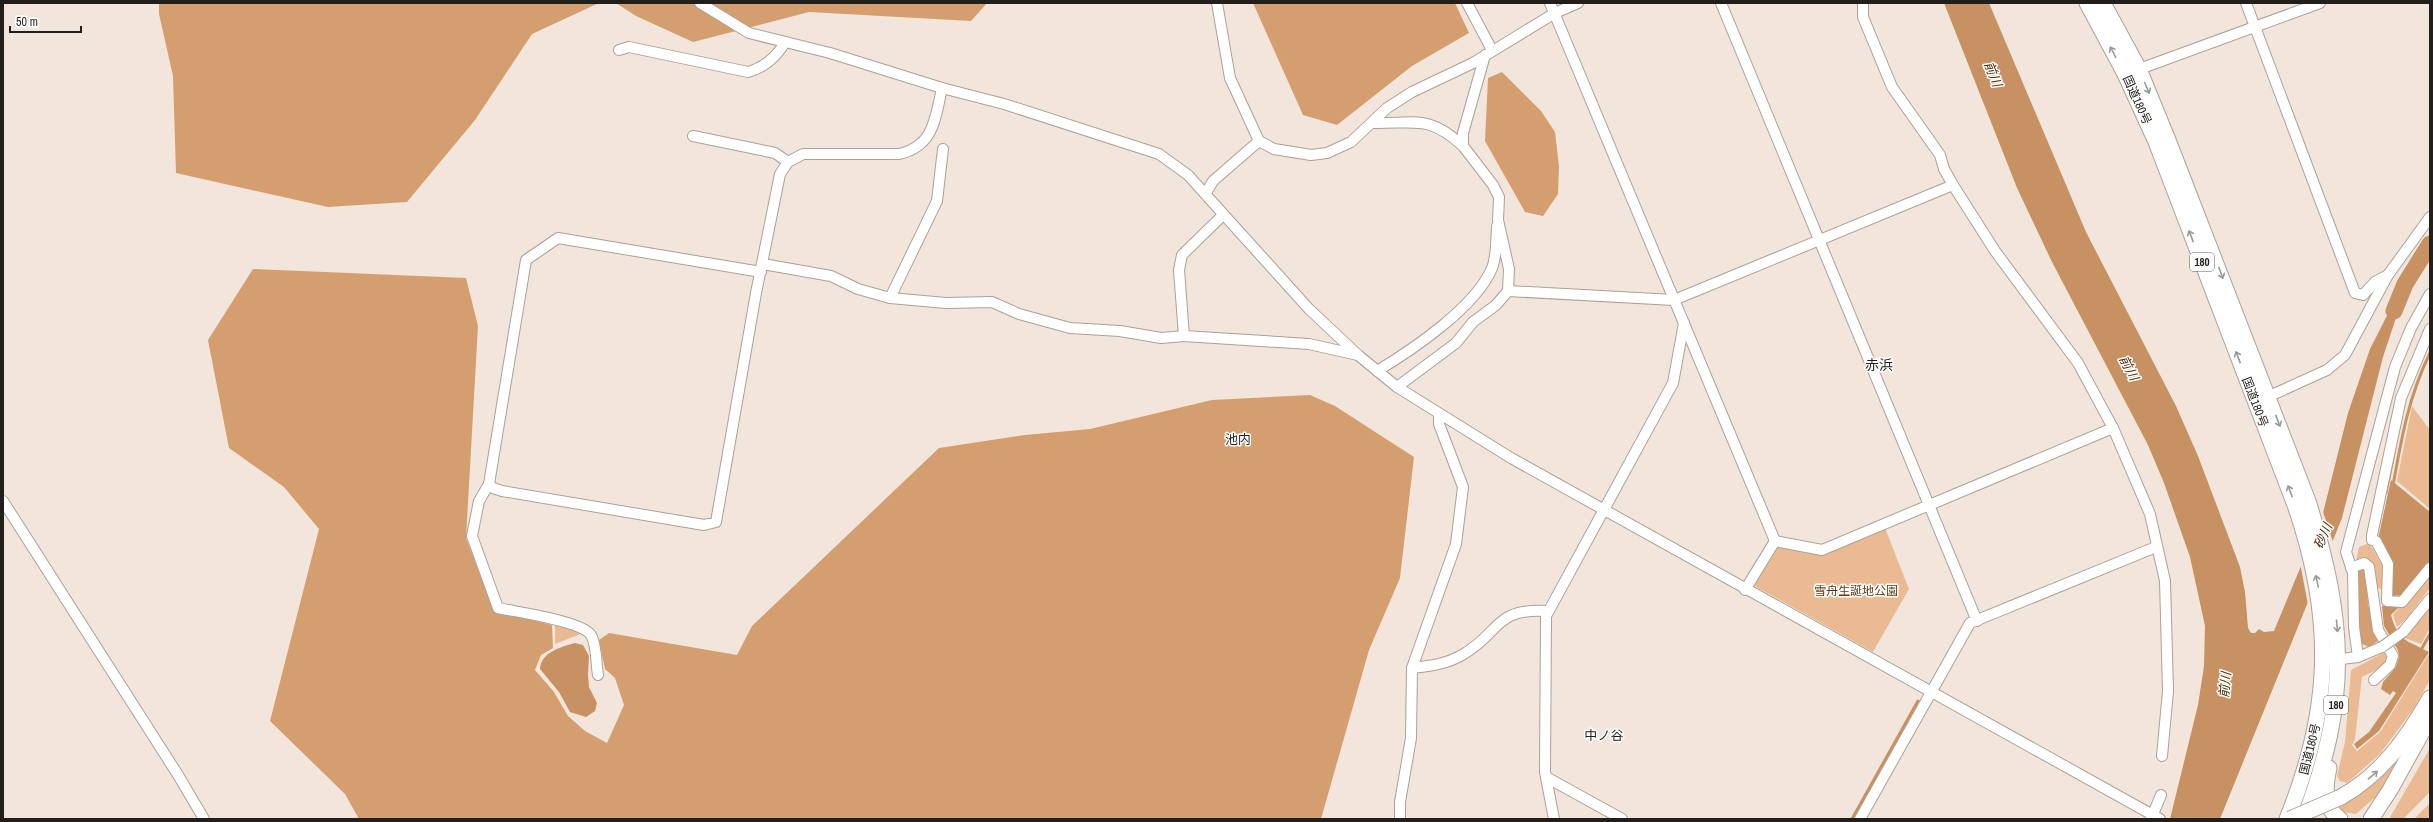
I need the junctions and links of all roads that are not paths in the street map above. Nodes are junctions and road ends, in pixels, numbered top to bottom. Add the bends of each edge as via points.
1 (700, 3) edge
2 (1217, 3) edge
3 (1467, 3) edge
4 (1550, 3) edge
5 (1578, 3) edge
6 (1721, 3) edge
7 (1863, 3) edge
8 (2087, 3) edge
9 (2104, 3) edge
10 (2246, 3) edge
11 (2320, 3) edge
12 (1554, 13) junction
13 (2255, 28) junction
14 (785, 42) junction
15 (619, 50) dead end
16 (1488, 52) junction
17 (2132, 72) junction
18 (942, 88) junction
19 (1372, 123) junction
20 (693, 136) dead end
21 (1259, 141) junction
22 (1463, 146) junction
23 (943, 150) dead end
24 (788, 162) junction
25 (1953, 185) junction
26 (1206, 193) junction
27 (1223, 215) junction
28 (2430, 217) edge
29 (1498, 220) junction
30 (1820, 240) junction
31 (762, 268) junction
32 (2388, 275) junction
33 (1508, 291) junction
34 (2430, 294) edge
35 (890, 298) junction
36 (1674, 300) junction
37 (1684, 323) junction
38 (2430, 329) edge
39 (1184, 336) junction
40 (1358, 356) junction
41 (1377, 371) junction
42 (1397, 387) junction
43 (2262, 400) junction
44 (1440, 415) junction
45 (2113, 428) junction
46 (489, 484) junction
47 (3, 501) edge
48 (1930, 505) junction
49 (1605, 510) junction
50 (1775, 541) junction
51 (2156, 547) junction
52 (2351, 568) junction
53 (2430, 568) edge
54 (1745, 590) junction
55 (2381, 595) junction
56 (2430, 599) edge
57 (1547, 611) junction
58 (1977, 621) junction
59 (2358, 657) junction
60 (2331, 660) junction
61 (1412, 668) junction
62 (598, 675) dead end
63 (2374, 680) dead end
64 (2338, 688) junction
65 (1930, 693) junction
66 (2430, 698) edge
67 (2430, 704) edge
68 (2427, 729) edge
69 (2162, 756) dead end
70 (1546, 777) junction
71 (2390, 790) junction
72 (2161, 795) dead end
73 (2154, 817) edge
74 (204, 819) edge
75 (1400, 819) edge
76 (1554, 819) edge
77 (1622, 819) edge
78 (1860, 819) edge
79 (2287, 819) edge
80 (2290, 819) edge
81 (2304, 819) edge
82 (2340, 819) edge
83 (2363, 819) edge
84 (2371, 819) edge
85 (2381, 819) edge

1 - 14 street via 749,33
2 - 21 street via 1230,78
3 - 16 street
4 - 12 street
5 - 12 street
6 - 30 street
7 - 25 street via 1863,17 1892,87 1940,155
17 -> 8 highway, 国道180号 / 180
9 - 17 highway, 国道180号 / 180
10 - 13 street
11 - 13 street
12 - 16 street
12 - 36 street
13 - 17 street
13 - 32 street via 2355,293 2363,295 2375,282
14 - 15 street via 760,68 748,72 629,47
14 - 18 street via 830,53
16 - 19 street via 1473,63 1412,92 1387,108
16 - 22 street via 1463,133
17 - 43 highway, 国道180号 / 180
18 - 24 street via 928,136 912,151 899,154 803,154
18 - 26 street via 1004,104 1159,154 1183,171
19 - 21 street via 1351,142 1326,153 1295,154 1274,149
19 - 22 street via 1420,122 1434,125 1446,131
20 - 24 street via 775,153
21 - 26 street via 1213,181
22 - 29 street via 1494,185 1499,197
23 - 35 street via 937,201
24 - 31 street via 777,186
25 - 30 street
25 - 45 street via 1995,251 2078,363
26 - 27 street
27 - 39 street via 1182,255 1179,270
27 - 40 street via 1309,309
28 - 32 street
29 - 33 street via 1509,269
29 - 41 street via 1492,267 1486,280 1438,330
30 - 36 street
30 - 48 street
31 - 35 street via 831,276 858,289
31 - 46 street via 558,238 526,260
31 - 46 street via 716,522 704,525 502,491
32 - 43 street via 2345,355 2327,370
33 - 36 street
33 - 42 street via 1496,305 1473,322 1456,343
34 - 52 street via 2411,328 2395,368 2346,552
35 - 39 street via 946,304 992,302 1019,314 1070,328 1120,331 1161,338
36 - 37 street
37 - 49 street via 1673,383
37 - 50 street
38 - 55 street via 2401,398 2372,535 2388,564
39 - 40 street via 1309,344
40 - 41 street
41 - 42 street
42 - 44 street
60 -> 43 highway, 国道180号 / 180 via 2317,584 2303,528
43 -> 60 highway, 国道180号 / 180 via 2308,501 2324,555 2335,610
44 - 49 street
44 - 61 street via 1442,430 1463,487 1463,498 1456,544
45 - 48 street
45 - 51 street via 2150,514
46 - 62 street via 479,501 472,536 498,608 564,622 588,632 592,637
47 - 74 street
48 - 50 street via 1822,550
48 - 58 street
49 - 54 street
49 - 57 street
50 - 54 street
51 - 58 street
51 - 69 street via 2165,581 2168,691
52 - 55 street via 2364,563 2369,567
52 - 59 street
53 - 55 street via 2402,602 2387,601
54 - 65 street
55 - 63 street via 2378,630 2393,656 2390,665
56 - 59 street, bridge via 2403,632 2382,647
57 - 61 street via 1514,613 1503,618 1481,642 1462,656 1431,666
57 - 70 street
58 - 65 street via 1970,623
59 - 60 street
60 - 64 highway, 国道180号 / 180
60 - 79 highway, 国道180号 / 180 via 2322,684 2308,763
61 - 75 street via 1411,738 1400,802
64 - 81 highway, 国道180号 / 180 via 2323,767
64 - 82 highway via 2335,740 2326,784 2330,808
65 - 73 street
65 - 78 street
66 - 68 highway
67 - 68 highway
68 - 71 highway
80 -> 68 highway, bridge via 2341,797 2361,784 2386,764 2403,742
68 - 85 highway
70 - 76 street
70 - 77 street
71 - 83 highway via 2377,807
71 - 84 highway
72 - 73 street

